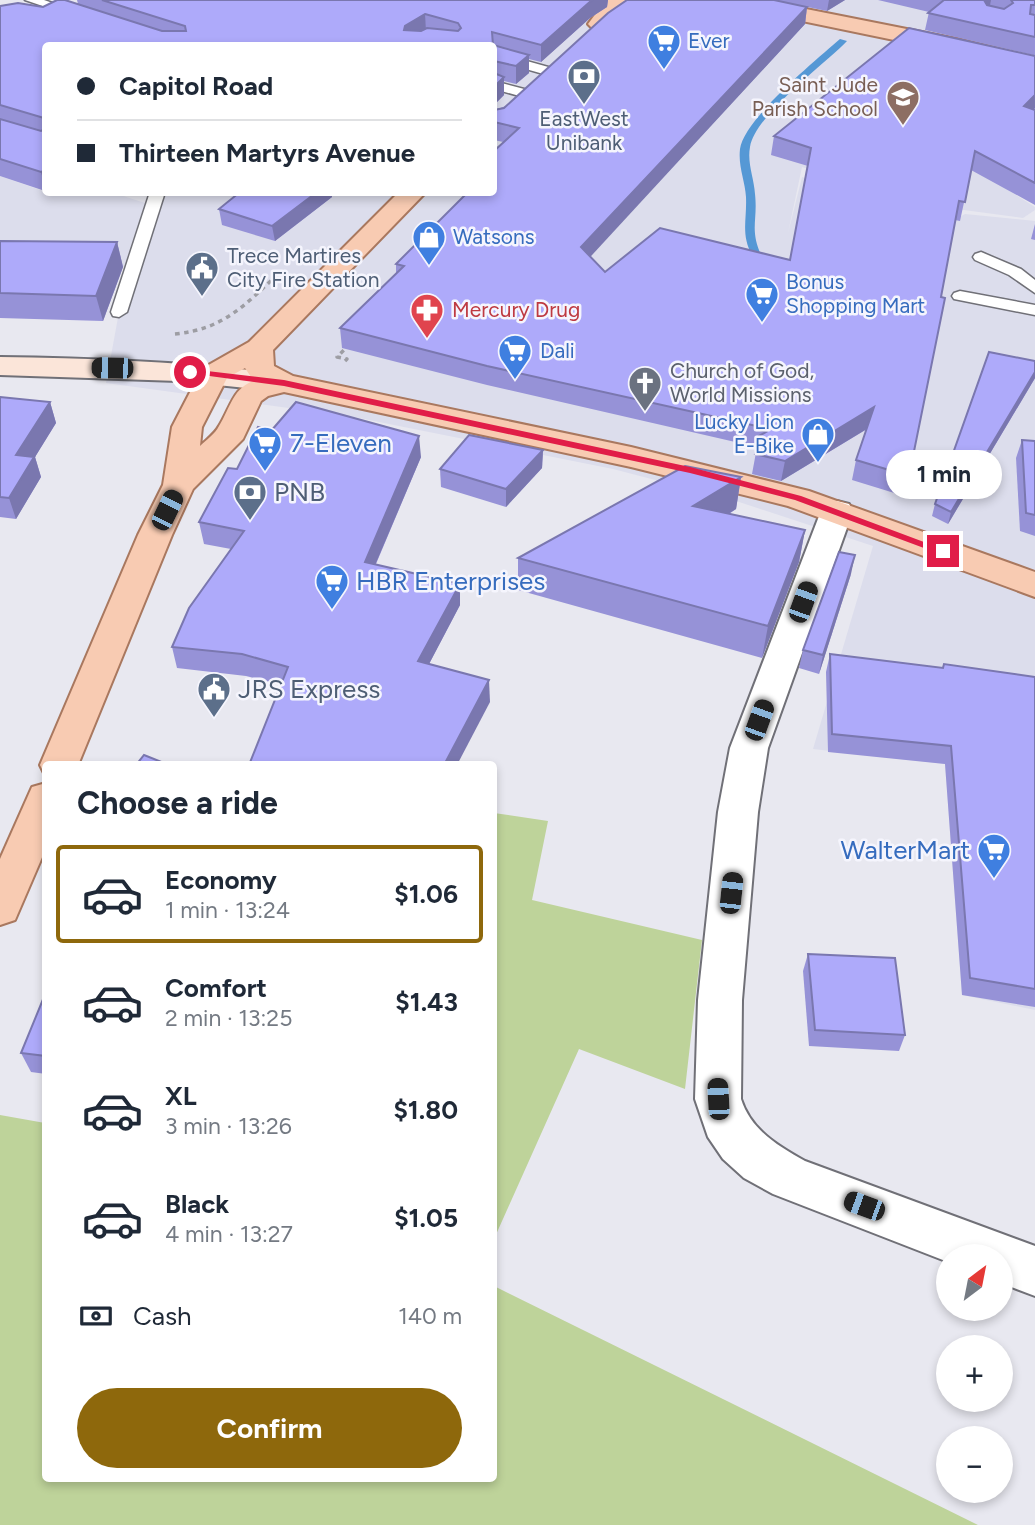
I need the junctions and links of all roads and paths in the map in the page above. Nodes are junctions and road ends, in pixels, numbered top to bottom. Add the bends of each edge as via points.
1 (31, 0) edge
2 (617, 0) edge
3 (636, 0) edge
4 (730, 0) edge
5 (794, 4) edge
6 (93, 19) edge
7 (1035, 51) edge
8 (567, 52) edge
9 (497, 57) edge
10 (1035, 65) edge
11 (547, 71) junction
12 (497, 87) edge
13 (515, 100) joint
14 (157, 196) edge
15 (410, 196) edge
16 (981, 257) dead end
17 (289, 264) dead end
18 (1035, 288) edge
19 (960, 296) dead end
20 (1035, 310) edge
21 (119, 312) dead end
22 (175, 334) dead end
23 (354, 340) edge
24 (259, 348) junction
25 (0, 366) edge
26 (340, 366) dead end
27 (215, 373) junction
28 (284, 383) junction
29 (180, 485) junction
30 (837, 511) junction
31 (1035, 586) edge
32 (61, 761) edge
33 (42, 808) edge
34 (0, 908) edge
35 (965, 1244) edge
36 (1013, 1262) edge
37 (1035, 1271) edge

1 - 6 lane
2 - 3 main road via 593,29
4 - 5 main road
5 - 7 main road
5 - 10 main road
8 - 11 main road
9 - 11 lane
11 - 13 main road
12 - 13 lane
14 - 21 lane
15 - 24 main road
16 - 18 lane via 1015,272
17 - 22 path via 223,323 202,332
19 - 20 lane
23 - 26 path via 337,357 347,359
24 - 27 main road
24 - 28 main road via 261,371
25 - 27 main road
27 - 28 main road
27 - 29 main road via 187,427
28 - 29 main road via 258,389 248,397 232,432
28 - 30 main road via 678,467
29 - 32 main road
30 - 31 main road
30 - 35 street via 743,773 720,1000 718,1099 725,1122 761,1162 790,1178
33 - 34 main road
36 - 37 street

